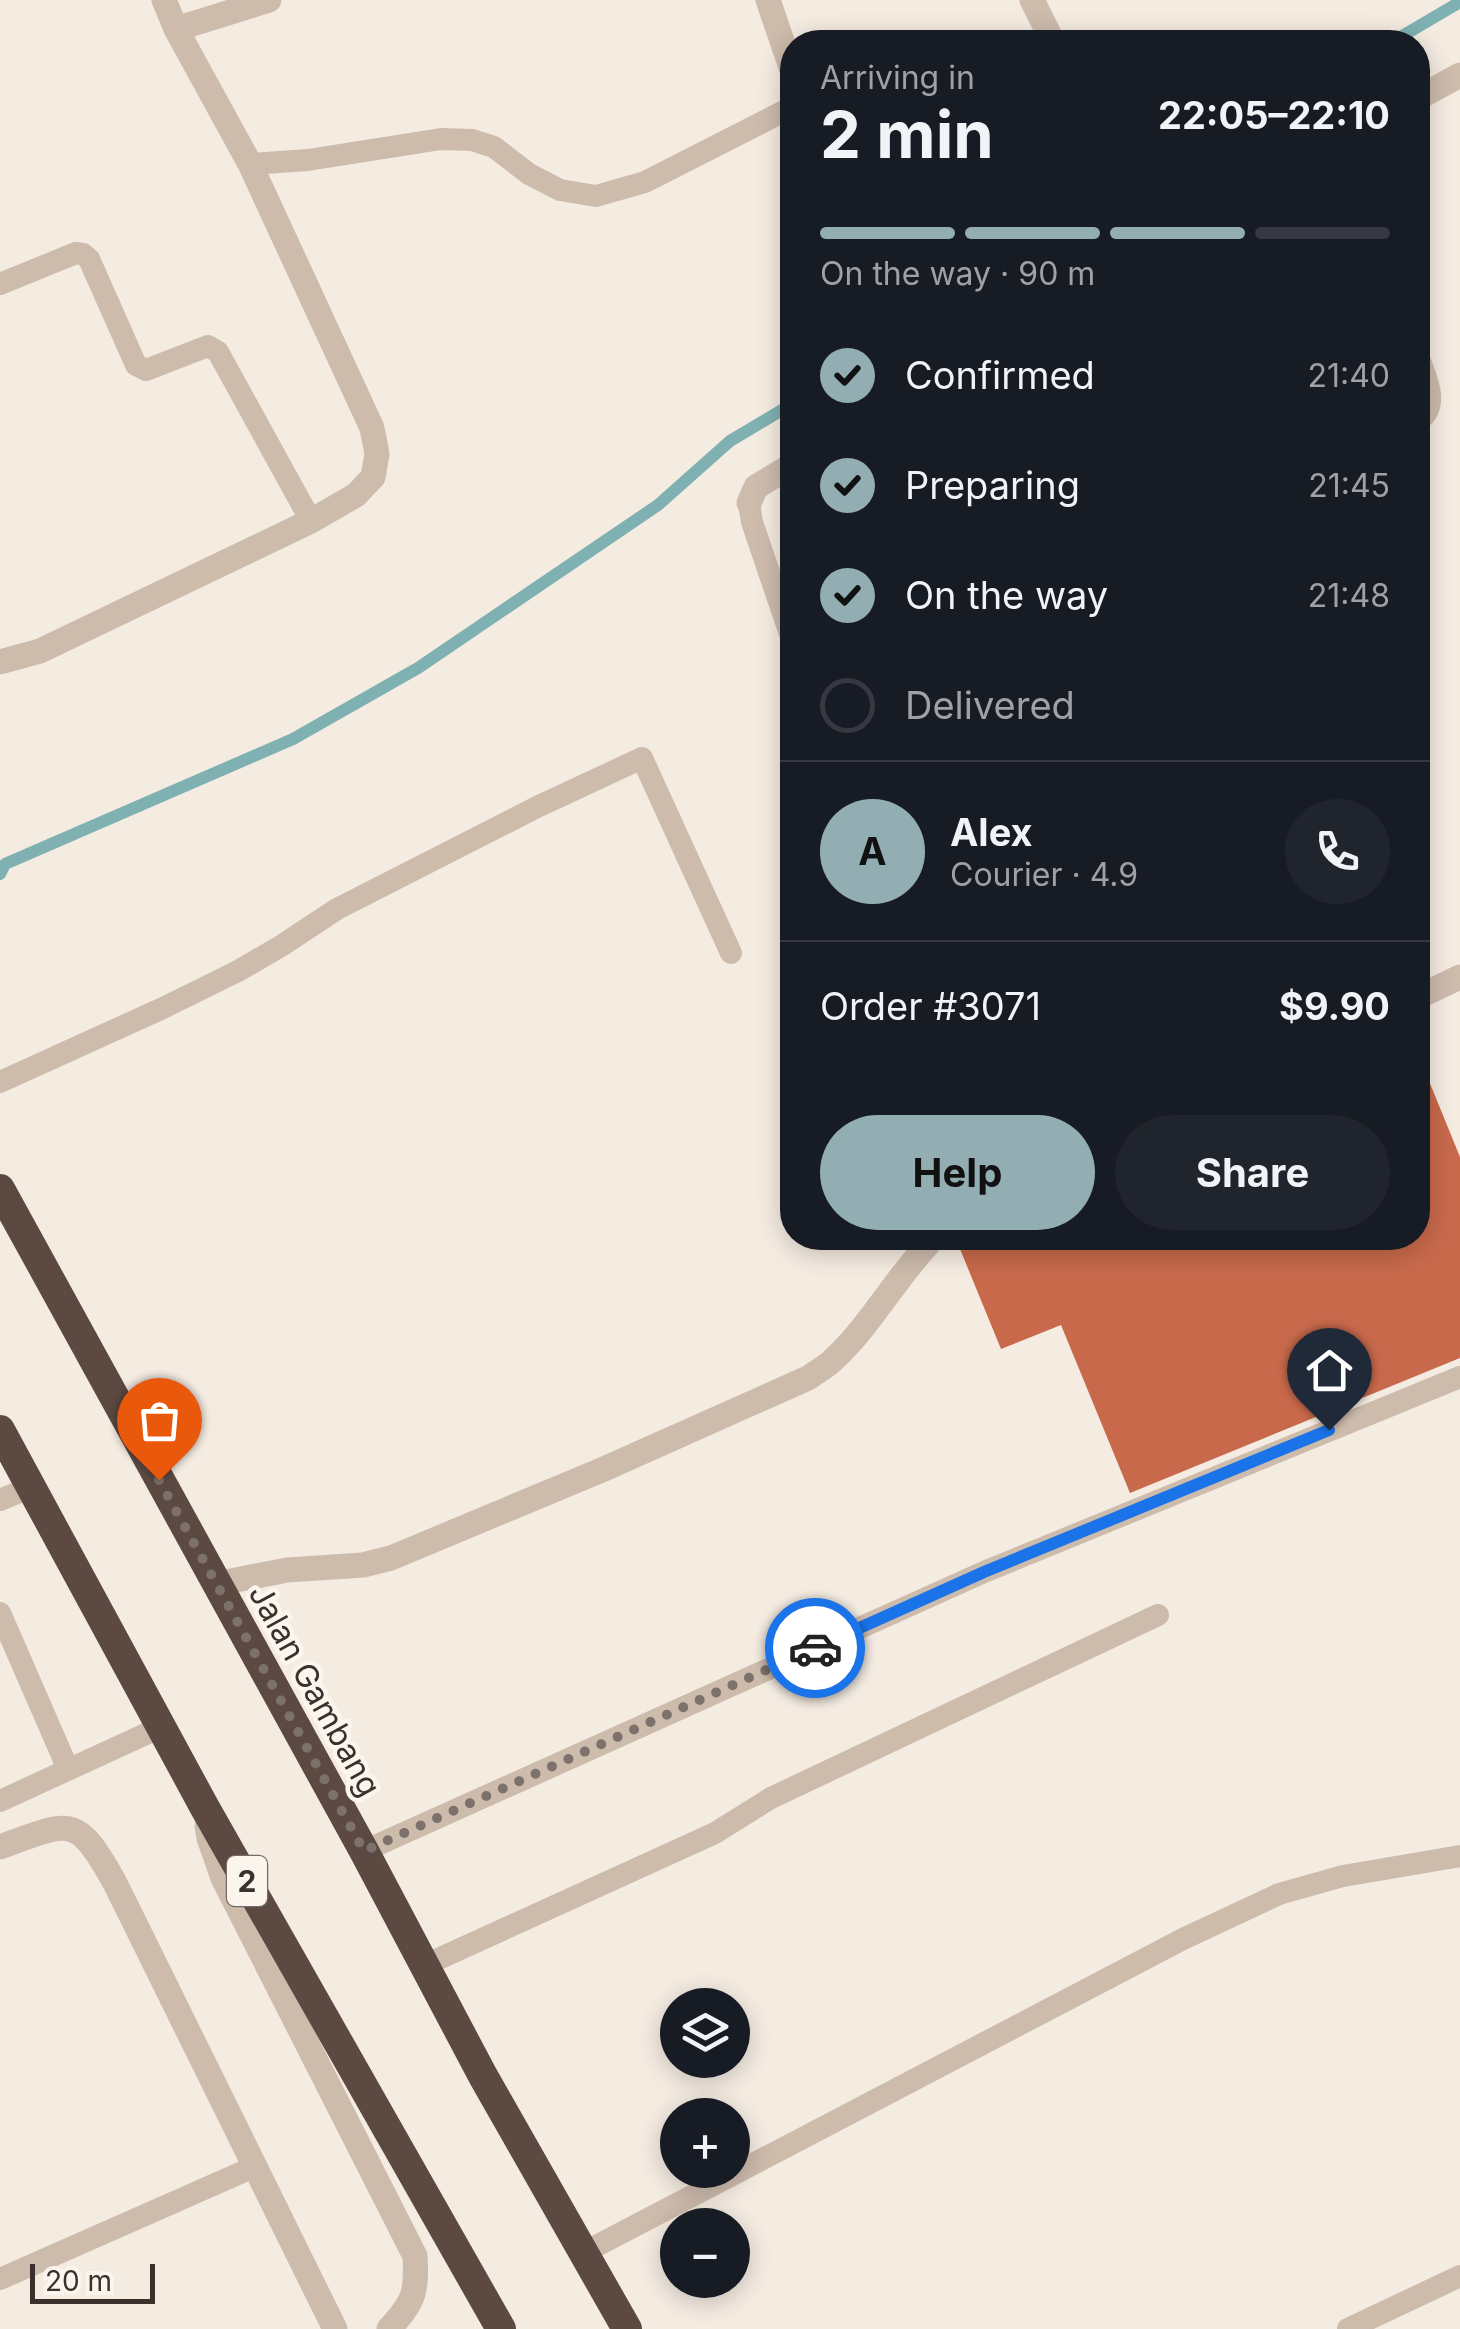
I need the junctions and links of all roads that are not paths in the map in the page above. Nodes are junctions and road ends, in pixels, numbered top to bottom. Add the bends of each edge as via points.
1 (164, 0) edge
2 (269, 0) edge
3 (768, 0) edge
4 (1041, 3) edge
5 (176, 29) junction
6 (1049, 30) edge
7 (780, 35) edge
8 (1460, 76) edge
9 (1430, 92) edge
10 (780, 113) edge
11 (250, 164) junction
12 (0, 284) edge
13 (780, 472) edge
14 (748, 503) joint
15 (311, 521) junction
16 (780, 605) edge
17 (0, 662) edge
18 (731, 953) dead end
19 (1460, 977) edge
20 (1430, 991) edge
21 (0, 1082) edge
22 (0, 1188) edge
23 (922, 1250) edge
24 (1460, 1377) edge
25 (0, 1430) edge
26 (31, 1487) junction
27 (0, 1500) edge
28 (216, 1584) junction
29 (0, 1613) edge
30 (1158, 1615) dead end
31 (162, 1727) junction
32 (68, 1769) junction
33 (0, 1801) edge
34 (205, 1808) junction
35 (0, 1847) edge
36 (364, 1851) junction
37 (1460, 1856) edge
38 (425, 1965) junction
39 (256, 2166) junction
40 (583, 2253) junction
41 (1460, 2276) edge
42 (0, 2279) edge
43 (335, 2329) edge
44 (390, 2329) edge
45 (501, 2329) edge
46 (627, 2329) edge
47 (1348, 2329) edge

1 - 5 street
2 - 5 street
3 - 7 street
4 - 6 street
5 - 11 street
8 - 9 street
10 - 11 lane via 644,182 596,196 560,190 472,140
11 - 15 street via 372,428 373,476 356,496
12 - 15 lane via 83,254 141,369 213,347
13 - 14 street via 756,487
14 - 16 lane
15 - 17 street via 40,651
18 - 21 lane via 642,758 337,909 223,978
19 - 20 street
22 - 28 highway, Jalan Gambang
23 - 28 street via 852,1340 808,1378 391,1558
24 - 36 lane via 984,1572
25 - 26 highway, 2
26 - 27 lane
26 - 31 highway, 2
28 - 36 highway, Jalan Gambang
29 - 32 lane
30 - 38 lane via 771,1798 715,1833
31 - 32 lane
31 - 34 highway, 2
32 - 33 lane
34 - 44 street via 223,1878 414,2256 416,2284 408,2309
34 - 45 highway, 2
35 - 39 street via 48,1829 68,1827 87,1837
36 - 38 highway, Jalan Gambang
37 - 40 lane via 1279,1894
38 - 40 highway, Jalan Gambang
39 - 42 lane
39 - 43 street
40 - 46 highway, Jalan Gambang
41 - 47 lane

